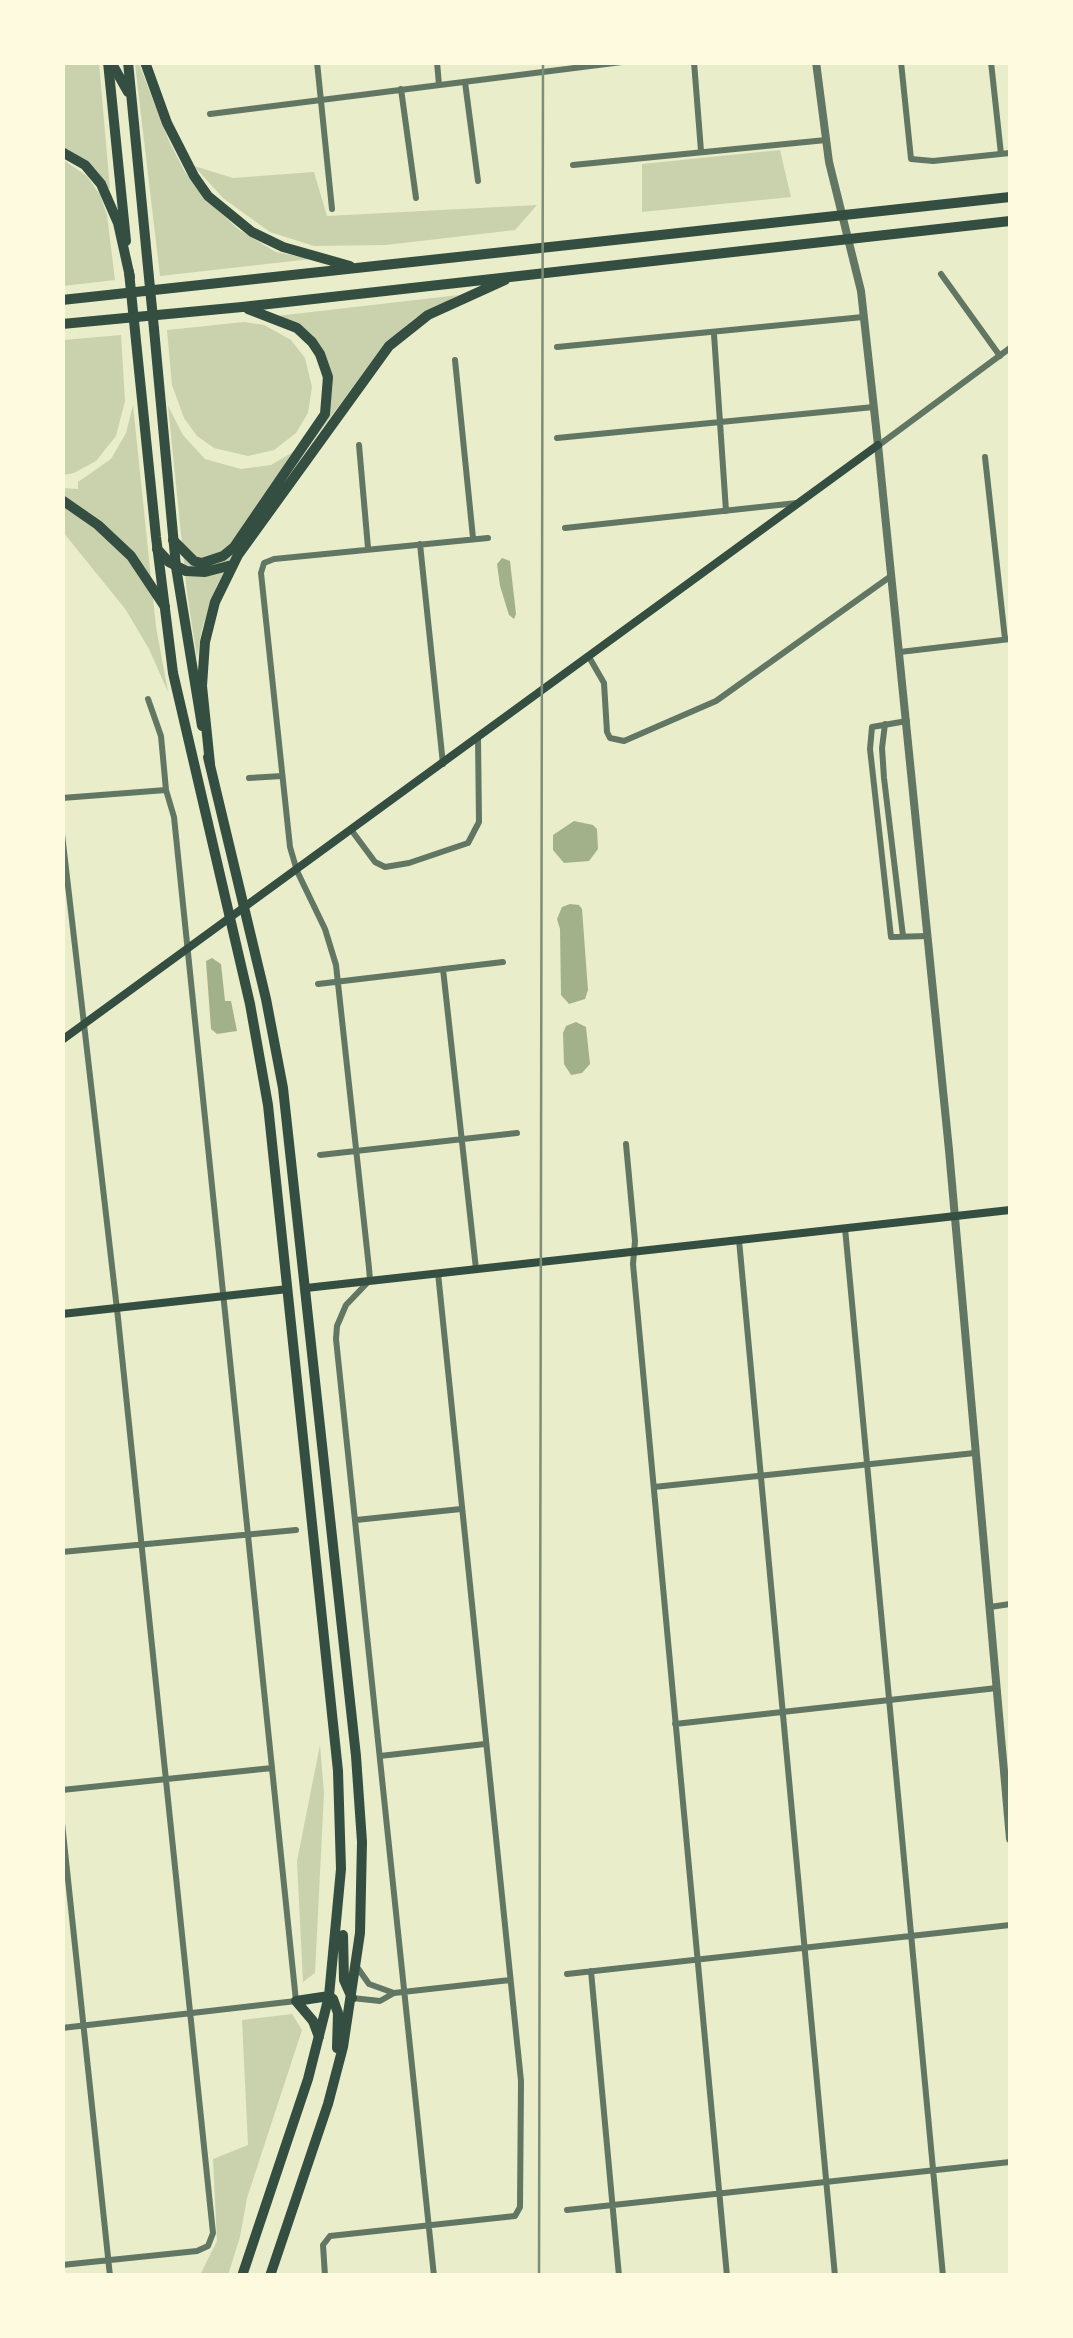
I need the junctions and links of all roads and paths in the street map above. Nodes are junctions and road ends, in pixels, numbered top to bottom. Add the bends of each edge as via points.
1 (110, 62) edge
2 (128, 62) edge
3 (145, 62) edge
4 (317, 62) edge
5 (437, 62) edge
6 (622, 62) edge
7 (694, 62) edge
8 (816, 62) edge
9 (901, 62) edge
10 (992, 62) edge
11 (465, 82) junction
12 (439, 85) junction
13 (401, 89) junction
14 (321, 100) junction
15 (132, 107) junction
16 (210, 114) dead end
17 (826, 140) junction
18 (700, 151) junction
19 (62, 152) edge
20 (1006, 153) edge
21 (573, 165) dead end
22 (478, 182) dead end
23 (1010, 197) edge
24 (416, 198) dead end
25 (332, 209) dead end
26 (1010, 221) edge
27 (361, 268) junction
28 (941, 274) dead end
29 (515, 275) junction
30 (130, 276) junction
31 (64, 299) edge
32 (242, 307) junction
33 (864, 317) junction
34 (62, 324) edge
35 (714, 334) junction
36 (557, 347) dead end
37 (1010, 348) edge
38 (1000, 356) junction
39 (455, 360) dead end
40 (874, 407) junction
41 (719, 422) junction
42 (557, 438) dead end
43 (359, 445) dead end
44 (878, 445) junction
45 (985, 456) dead end
46 (62, 500) edge
47 (798, 503) junction
48 (726, 511) junction
49 (564, 528) dead end
50 (473, 538) junction
51 (488, 538) dead end
52 (174, 540) junction
53 (420, 544) junction
54 (157, 548) junction
55 (368, 548) junction
56 (232, 565) junction
57 (176, 566) junction
58 (892, 576) junction
59 (164, 607) junction
60 (1008, 639) edge
61 (900, 652) junction
62 (588, 657) junction
63 (148, 699) dead end
64 (907, 721) junction
65 (886, 723) junction
66 (478, 739) junction
67 (210, 764) junction
68 (443, 764) junction
69 (282, 776) junction
70 (249, 778) dead end
71 (166, 790) junction
72 (62, 798) edge
73 (352, 831) junction
74 (62, 834) edge
75 (297, 871) junction
76 (245, 910) junction
77 (230, 920) junction
78 (903, 936) junction
79 (928, 936) junction
80 (189, 949) junction
81 (503, 962) dead end
82 (443, 969) junction
83 (338, 982) junction
84 (318, 984) dead end
85 (84, 1025) junction
86 (62, 1040) edge
87 (517, 1133) dead end
88 (462, 1139) junction
89 (626, 1144) dead end
90 (357, 1150) junction
91 (320, 1154) dead end
92 (1010, 1210) edge
93 (954, 1216) junction
94 (845, 1228) junction
95 (738, 1240) junction
96 (635, 1250) junction
97 (476, 1269) junction
98 (438, 1272) junction
99 (370, 1280) junction
100 (306, 1288) junction
101 (288, 1290) junction
102 (223, 1296) junction
103 (116, 1308) junction
104 (62, 1314) edge
105 (975, 1453) junction
106 (867, 1464) junction
107 (761, 1476) junction
108 (654, 1487) junction
109 (461, 1509) junction
110 (356, 1520) junction
111 (296, 1530) dead end
112 (248, 1533) junction
113 (141, 1544) junction
114 (62, 1552) edge
115 (1010, 1604) edge
116 (990, 1607) junction
117 (997, 1688) junction
118 (889, 1700) junction
119 (782, 1711) junction
120 (676, 1724) junction
121 (486, 1744) junction
122 (380, 1756) junction
123 (272, 1768) junction
124 (1008, 1775) edge
125 (165, 1780) junction
126 (62, 1790) edge
127 (62, 1823) edge
128 (1010, 1838) edge
129 (341, 1869) junction
130 (1010, 1925) edge
131 (911, 1935) junction
132 (804, 1946) junction
133 (698, 1959) junction
134 (356, 1967) junction
135 (591, 1971) junction
136 (567, 1974) dead end
137 (510, 1980) junction
138 (404, 1991) junction
139 (394, 1993) junction
140 (329, 1996) junction
141 (352, 1998) junction
142 (296, 2000) junction
143 (190, 2014) junction
144 (83, 2025) junction
145 (62, 2028) edge
146 (320, 2037) junction
147 (336, 2074) junction
148 (1010, 2162) edge
149 (933, 2170) junction
150 (826, 2182) junction
151 (720, 2194) junction
152 (613, 2205) junction
153 (567, 2210) dead end
154 (428, 2225) junction
155 (108, 2261) junction
156 (62, 2265) edge
157 (110, 2276) edge
158 (242, 2276) edge
159 (270, 2276) edge
160 (325, 2276) edge
161 (434, 2276) edge
162 (620, 2276) edge
163 (728, 2276) edge
164 (835, 2276) edge
165 (943, 2276) edge

1 - 15 highway
1 - 30 highway
2 - 15 highway
3 - 27 highway via 167,123 208,196 252,232 283,247
4 - 14 street
5 - 12 street
6 - 11 street
7 - 18 street
8 - 17 street
9 - 20 street via 911,159
10 - 20 street
11 - 12 street
11 - 22 street
12 - 13 street
13 - 14 street
13 - 24 street
14 - 16 street
14 - 25 street
15 - 52 highway
17 - 18 street
17 - 33 street
18 - 21 street
19 - 30 highway via 101,184
23 - 27 highway
26 - 29 highway
27 - 31 highway
28 - 38 street
29 - 32 highway
29 - 56 highway via 428,315 390,346
30 - 54 highway
32 - 34 highway
32 - 52 highway via 296,328 312,342 328,378 325,414 224,556 194,561
33 - 35 street
33 - 40 street
35 - 36 street
35 - 41 street
37 - 38 street
38 - 44 street
39 - 50 street
40 - 41 street
40 - 44 street
41 - 42 street
41 - 48 street
43 - 55 street
44 - 47 main road
44 - 58 street
45 - 60 street
46 - 59 highway via 130,556
47 - 48 street
47 - 62 main road
48 - 49 street
50 - 51 street
50 - 53 street
52 - 57 highway
53 - 55 street
53 - 68 street
54 - 57 highway
54 - 59 highway
55 - 69 street via 264,564
56 - 57 highway via 204,572
56 - 67 highway via 205,642
57 - 67 highway
58 - 61 street
58 - 62 street via 716,701 624,742 606,732 604,683
59 - 77 highway via 184,728
60 - 61 street
61 - 64 street
62 - 66 main road
63 - 71 street
64 - 65 street
64 - 79 street
65 - 78 street via 883,763
65 - 78 street via 872,727 870,749 891,937
66 - 68 main road
66 - 73 street via 479,822 468,842 386,868
67 - 76 highway
68 - 73 main road
69 - 70 street
69 - 75 street
71 - 72 street
71 - 80 street
73 - 75 main road
74 - 85 street
75 - 76 main road
75 - 83 street via 325,929
76 - 77 main road
76 - 100 highway via 278,1055
77 - 80 main road
77 - 101 highway via 263,1071
78 - 79 street
79 - 93 street
80 - 85 main road
80 - 102 street
81 - 82 street
82 - 83 street
82 - 88 street
83 - 84 street
83 - 90 street
85 - 86 main road
85 - 103 street
87 - 88 street
88 - 90 street
88 - 97 street
89 - 96 street
90 - 91 street
90 - 99 street
92 - 93 main road
93 - 94 main road
93 - 105 street
94 - 95 main road
94 - 106 street
95 - 96 main road
95 - 107 street
96 - 97 main road
96 - 108 street
97 - 98 main road
98 - 99 main road
98 - 109 street
99 - 100 main road
99 - 110 street via 346,1305 336,1339
100 - 101 street
100 - 134 highway via 360,1803
101 - 102 main road
101 - 129 highway via 338,1771
102 - 103 main road
102 - 112 street
103 - 104 main road
103 - 113 street
105 - 106 street
105 - 116 street
106 - 107 street
106 - 118 street
107 - 108 street
107 - 119 street
108 - 120 street
109 - 110 street
109 - 121 street
110 - 122 street
111 - 112 street
112 - 113 street
112 - 123 street
113 - 114 street
113 - 125 street
115 - 116 street
116 - 117 street
117 - 118 street
117 - 124 street
118 - 119 street
118 - 131 street
119 - 120 street
119 - 132 street
120 - 133 street
121 - 122 street
121 - 137 street
122 - 138 street
123 - 125 street
123 - 142 street
124 - 128 street
125 - 126 street
125 - 143 street
127 - 144 street
129 - 140 highway
129 - 141 highway via 344,1980
130 - 131 street
131 - 132 street
131 - 149 street
132 - 133 street
132 - 150 street
133 - 135 street
133 - 151 street
134 - 139 street via 369,1984
134 - 141 highway
135 - 136 street
135 - 152 street
137 - 138 street
137 - 154 street via 521,2081 518,2213
138 - 139 street
138 - 154 street
139 - 141 street via 380,2001
140 - 142 highway
140 - 146 highway
140 - 147 highway via 338,2013
141 - 147 highway
142 - 143 street
142 - 146 highway
143 - 144 street
143 - 155 street via 208,2246
144 - 145 street
144 - 155 street
146 - 158 highway
147 - 159 highway
148 - 149 street
149 - 150 street
149 - 165 street
150 - 151 street
150 - 164 street
151 - 152 street
151 - 163 street
152 - 153 street
152 - 162 street
154 - 160 street via 337,2234 325,2240
154 - 161 street
155 - 156 street
155 - 157 street

